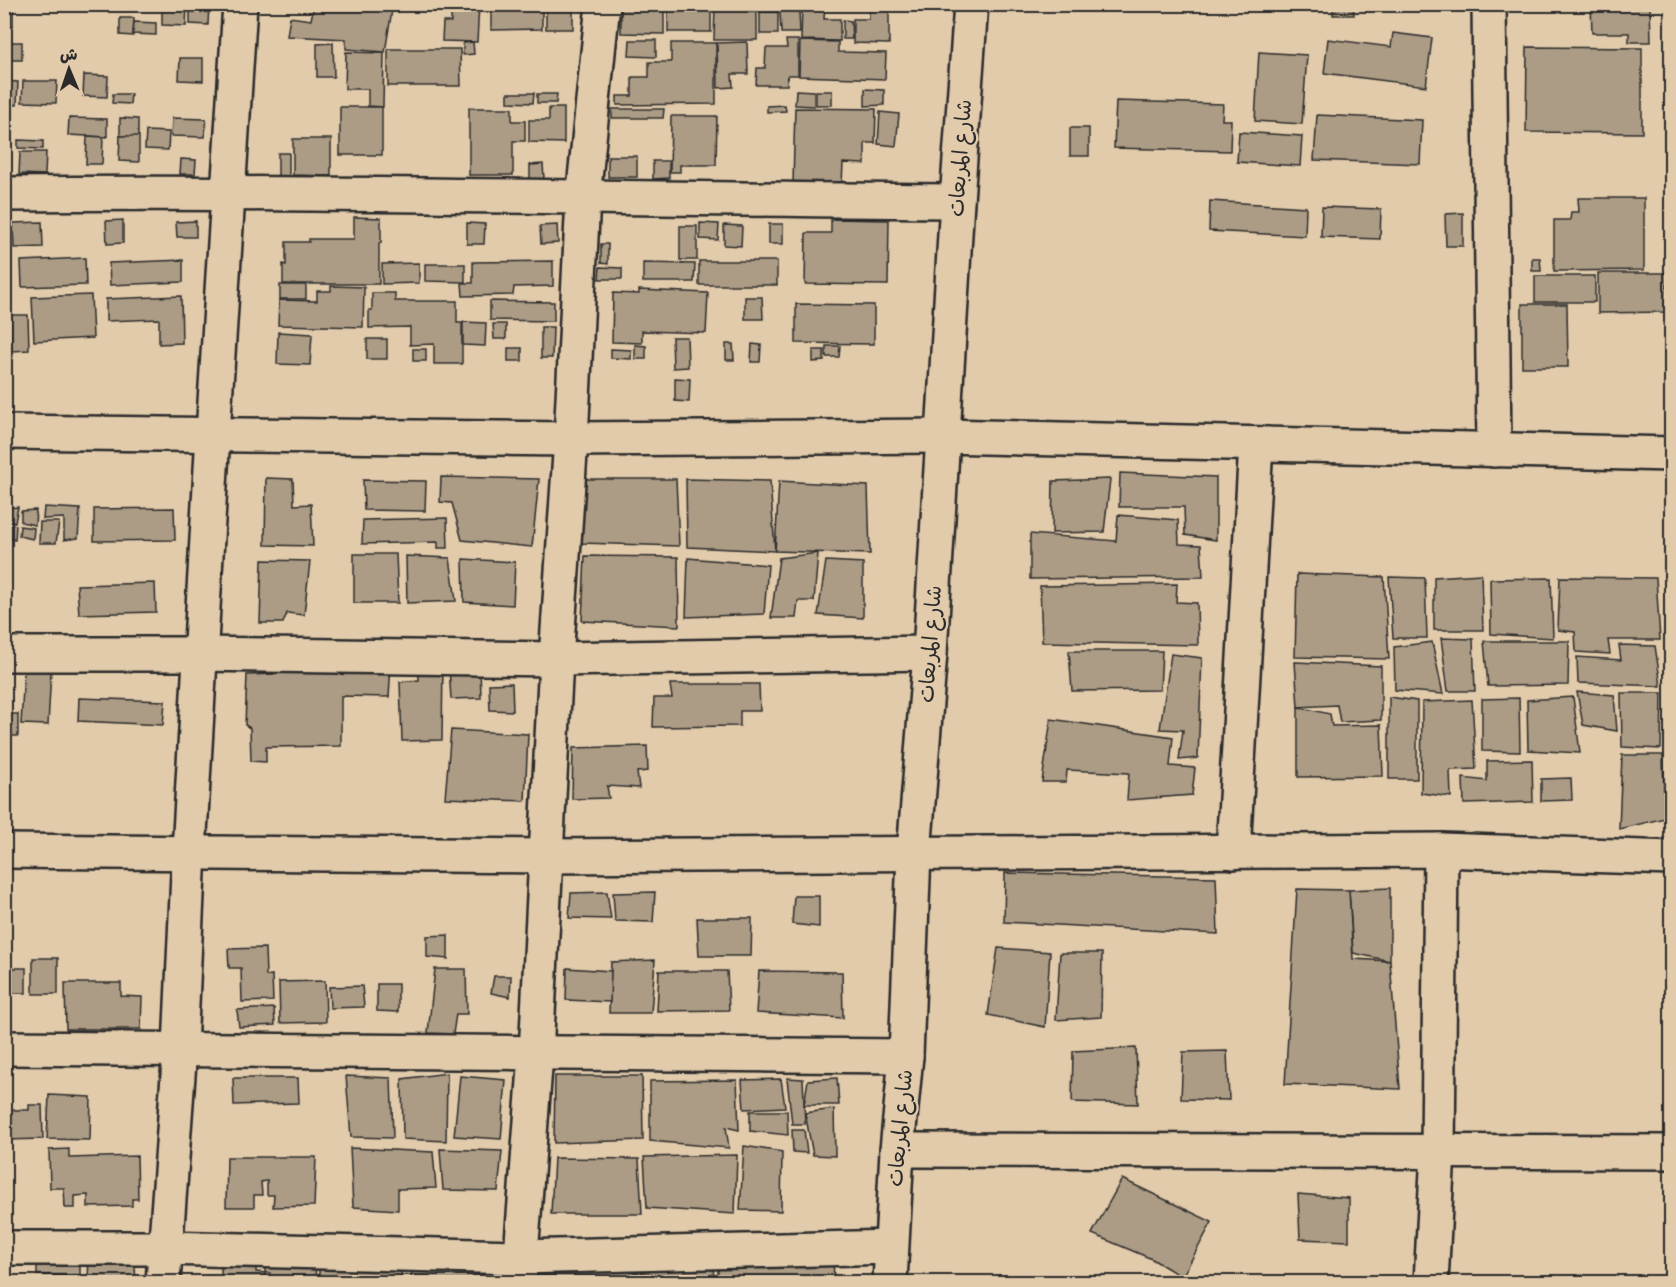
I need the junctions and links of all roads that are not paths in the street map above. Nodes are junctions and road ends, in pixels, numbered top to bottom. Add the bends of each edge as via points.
1 (240, 4) edge
2 (603, 4) edge
3 (971, 4) edge
4 (1489, 4) edge
5 (229, 192) junction
6 (4, 194) edge
7 (583, 198) junction
8 (957, 201) junction
9 (4, 432) edge
10 (213, 434) junction
11 (942, 436) junction
12 (571, 439) junction
13 (1256, 444) junction
14 (1494, 450) junction
15 (1671, 454) edge
16 (930, 653) junction
17 (4, 654) edge
18 (200, 654) junction
19 (556, 659) junction
20 (1441, 850) junction
21 (4, 851) edge
22 (189, 851) junction
23 (1233, 852) junction
24 (914, 853) junction
25 (545, 855) junction
26 (1671, 858) edge
27 (4, 1048) edge
28 (180, 1048) junction
29 (536, 1054) junction
30 (906, 1056) junction
31 (897, 1150) junction
32 (1438, 1152) junction
33 (1671, 1152) edge
34 (891, 1247) junction
35 (4, 1248) edge
36 (164, 1248) junction
37 (519, 1270) edge
38 (163, 1282) edge
39 (890, 1282) edge
40 (1431, 1282) edge

1 - 5 street
2 - 7 street
3 - 8 street, شارع المربعات
4 - 14 street
5 - 6 street
5 - 7 street
5 - 10 street
7 - 8 street
7 - 12 street
8 - 11 street, شارع المربعات
9 - 10 street
10 - 12 street
10 - 18 street
11 - 12 street
11 - 13 street
11 - 16 street, شارع المربعات
12 - 19 street
13 - 14 street
13 - 23 street
14 - 15 street
16 - 19 street
16 - 24 street, شارع المربعات
17 - 18 street
18 - 19 street
18 - 22 street
19 - 25 street
20 - 23 street
20 - 26 street
20 - 32 street
21 - 22 street
22 - 25 street
22 - 28 street
23 - 24 street
24 - 25 street
24 - 30 street, شارع المربعات
25 - 29 street
27 - 28 street
28 - 29 street
28 - 36 street
29 - 30 street
29 - 37 street
30 - 31 street, شارع المربعات
31 - 32 street
31 - 34 street, شارع المربعات
32 - 33 street
32 - 40 street
34 - 37 street
34 - 39 street, شارع المربعات
35 - 36 street
36 - 37 street
36 - 38 street

